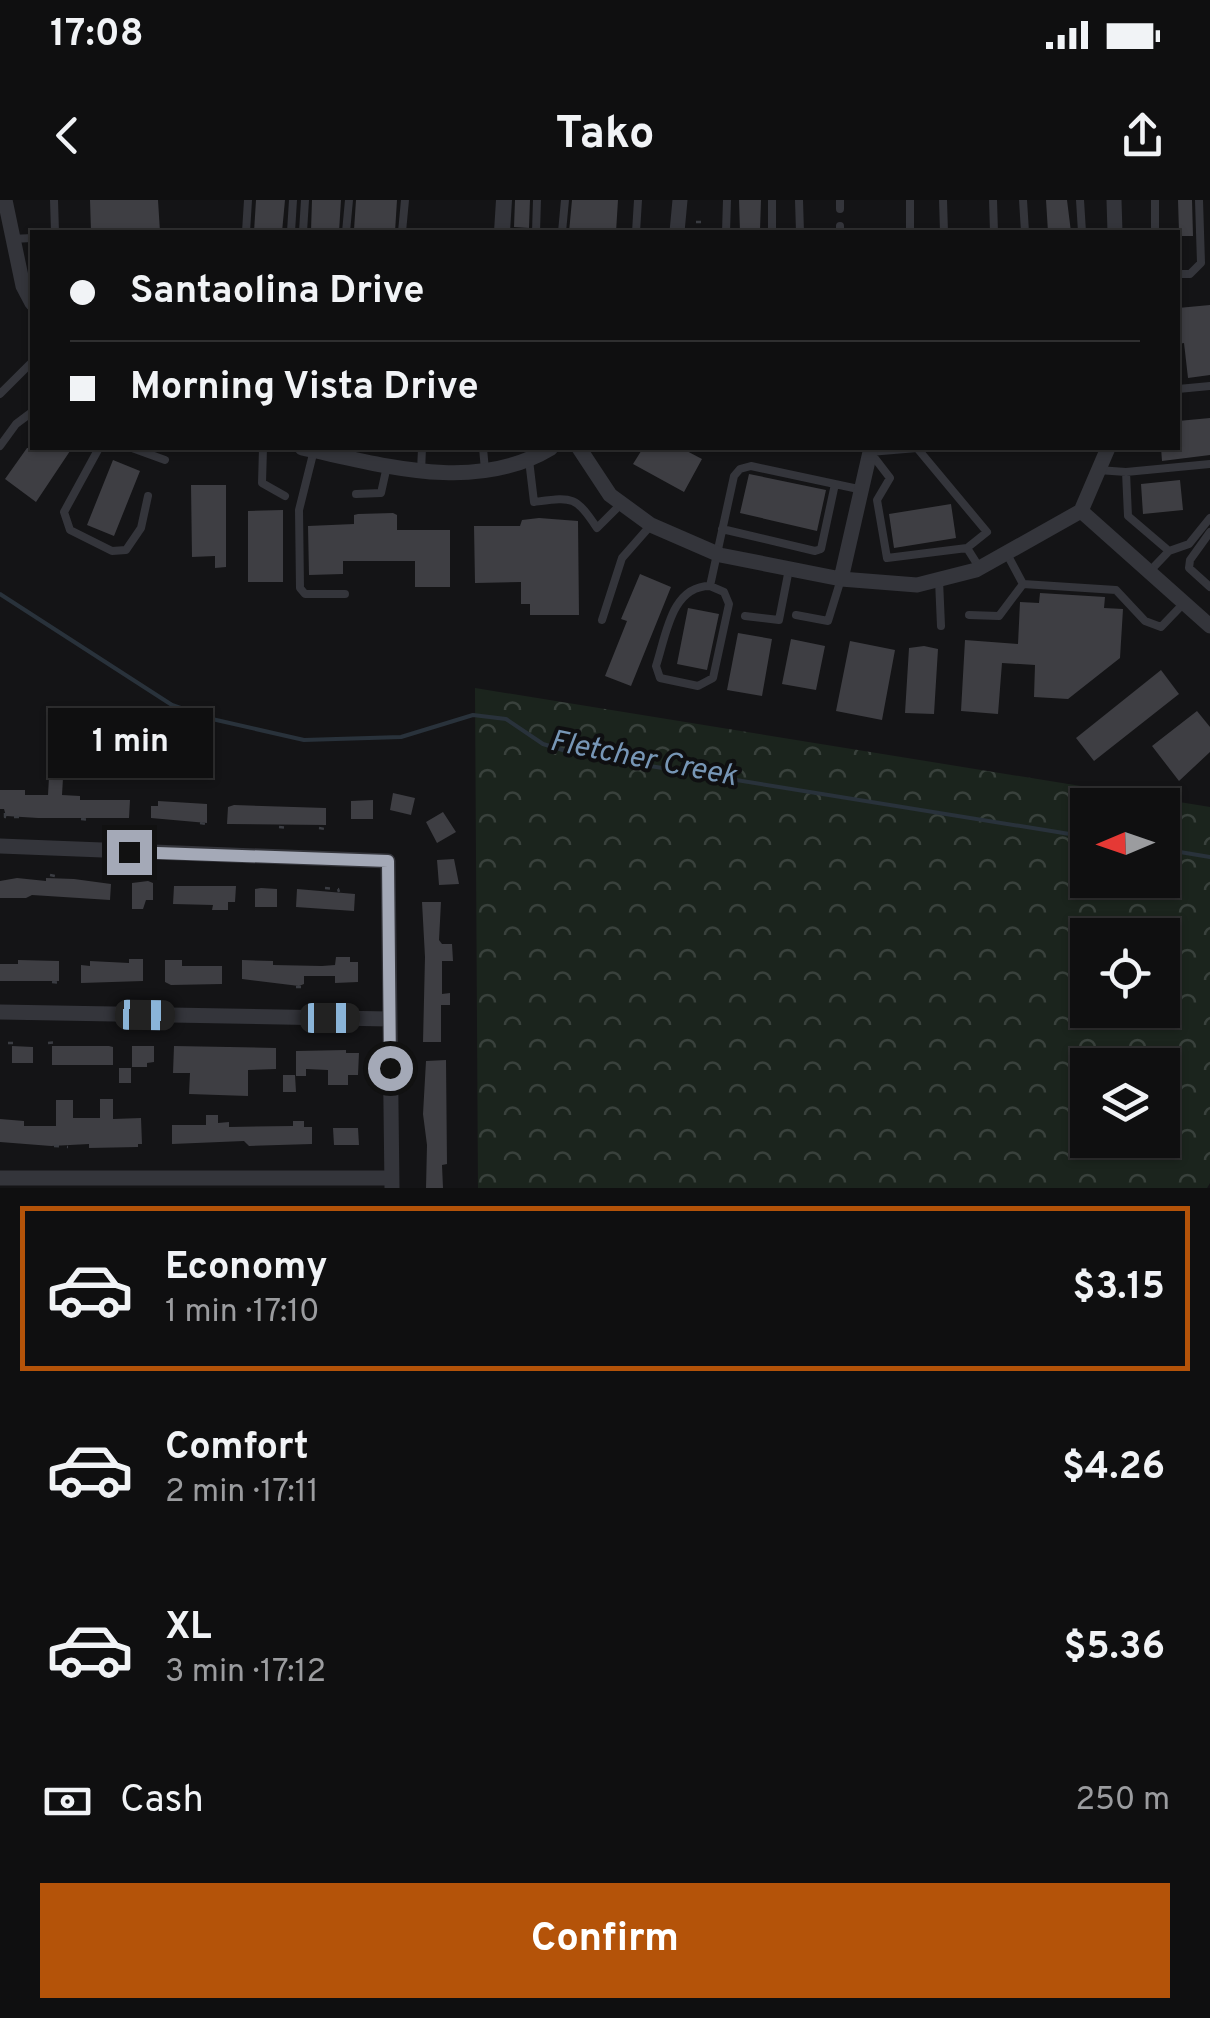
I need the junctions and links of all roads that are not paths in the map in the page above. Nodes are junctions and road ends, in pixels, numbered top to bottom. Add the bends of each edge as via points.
1 (4, 200) edge
2 (54, 200) edge
3 (248, 200) edge
4 (293, 200) edge
5 (305, 200) edge
6 (349, 200) edge
7 (405, 200) edge
8 (500, 200) edge
9 (508, 200) edge
10 (540, 200) edge
11 (565, 200) edge
12 (638, 200) edge
13 (680, 200) edge
14 (726, 200) edge
15 (772, 200) edge
16 (799, 200) edge
17 (910, 200) edge
18 (943, 200) edge
19 (993, 200) edge
20 (1023, 200) edge
21 (1080, 200) edge
22 (1114, 200) edge
23 (1155, 200) edge
24 (1199, 200) edge
25 (56, 230) edge
26 (246, 230) edge
27 (291, 230) edge
28 (303, 230) edge
29 (346, 230) edge
30 (402, 230) edge
31 (498, 230) edge
32 (506, 230) edge
33 (538, 230) edge
34 (562, 230) edge
35 (636, 230) edge
36 (677, 230) edge
37 (726, 230) edge
38 (772, 230) edge
39 (800, 230) edge
40 (910, 230) edge
41 (944, 230) edge
42 (994, 230) edge
43 (1025, 230) edge
44 (1082, 230) edge
45 (1116, 230) edge
46 (1155, 230) edge
47 (30, 238) edge
48 (11, 239) junction
49 (1180, 274) edge
50 (30, 300) edge
51 (30, 364) edge
52 (1210, 386) edge
53 (1180, 389) edge
54 (0, 394) edge
55 (30, 414) edge
56 (0, 446) edge
57 (99, 450) edge
58 (138, 450) edge
59 (264, 450) edge
60 (317, 450) edge
61 (321, 450) edge
62 (422, 450) edge
63 (482, 450) edge
64 (548, 450) edge
65 (580, 450) edge
66 (869, 450) edge
67 (918, 450) edge
68 (1107, 450) edge
69 (528, 459) junction
70 (166, 460) dead end
71 (1210, 464) edge
72 (386, 466) junction
73 (484, 470) junction
74 (1098, 470) junction
75 (421, 472) junction
76 (1126, 472) junction
77 (835, 484) junction
78 (863, 490) junction
79 (356, 494) dead end
80 (148, 496) dead end
81 (285, 496) dead end
82 (622, 504) junction
83 (1080, 512) junction
84 (1210, 518) edge
85 (650, 526) junction
86 (722, 529) junction
87 (1210, 532) edge
88 (967, 548) junction
89 (1169, 551) junction
90 (716, 553) junction
91 (1007, 554) junction
92 (980, 568) junction
93 (790, 569) junction
94 (1150, 572) junction
95 (841, 579) junction
96 (939, 580) junction
97 (1023, 584) junction
98 (710, 586) junction
99 (1210, 587) edge
100 (344, 594) dead end
101 (1184, 603) junction
102 (796, 615) dead end
103 (969, 615) dead end
104 (745, 616) dead end
105 (602, 620) dead end
106 (941, 626) dead end
107 (1210, 626) edge
108 (0, 846) edge
109 (0, 1012) edge
110 (390, 1019) junction
111 (0, 1178) edge
112 (392, 1183) edge

1 - 48 street
2 - 25 lane
3 - 26 lane
4 - 27 lane
5 - 28 lane
6 - 29 lane
7 - 30 lane
8 - 31 lane
9 - 32 lane
10 - 33 lane
11 - 34 lane
12 - 35 lane
13 - 36 street
14 - 37 lane
15 - 38 lane
16 - 39 lane
17 - 40 lane
18 - 41 lane
19 - 42 lane
20 - 43 lane
21 - 44 lane
22 - 45 street
23 - 46 lane
24 - 49 lane via 1201,263
47 - 48 lane
48 - 50 street
51 - 54 lane
52 - 53 lane
55 - 56 lane
57 - 80 lane via 64,512 70,530 112,551 126,550 141,528
58 - 70 lane
59 - 81 lane via 262,483
60 - 100 lane via 298,510 300,588 305,594
61 - 72 street
62 - 75 lane
63 - 73 lane
64 - 69 street
65 - 82 street
66 - 78 street
66 - 88 lane via 890,478 877,500 887,558
67 - 88 lane via 987,532
68 - 74 street
69 - 73 street
69 - 82 lane via 534,502 580,503 596,528
71 - 76 lane
72 - 75 street
72 - 79 lane via 381,493
73 - 75 street
74 - 76 lane
74 - 83 street
76 - 89 lane via 1128,516
77 - 78 lane
77 - 86 lane via 740,468
77 - 86 lane via 821,549
78 - 95 street
82 - 85 street
83 - 91 street
83 - 94 street
84 - 89 lane via 1189,544
85 - 90 street
85 - 105 lane via 622,558
86 - 90 lane
87 - 99 lane via 1189,568
88 - 92 lane
89 - 94 lane
90 - 93 street
90 - 98 lane
91 - 92 street
91 - 97 lane
92 - 96 street
93 - 95 street
93 - 104 lane via 779,620
94 - 101 street
95 - 96 street via 917,585
95 - 102 lane via 831,618
96 - 106 lane
97 - 101 lane via 1116,590 1144,621 1161,628
97 - 103 lane via 999,616
98 - 98 lane via 688,590 678,601 656,666 660,678 698,686 717,672 729,604 724,592
101 - 107 street
108 - 110 street via 388,861
109 - 110 street
110 - 112 street
111 - 112 street

